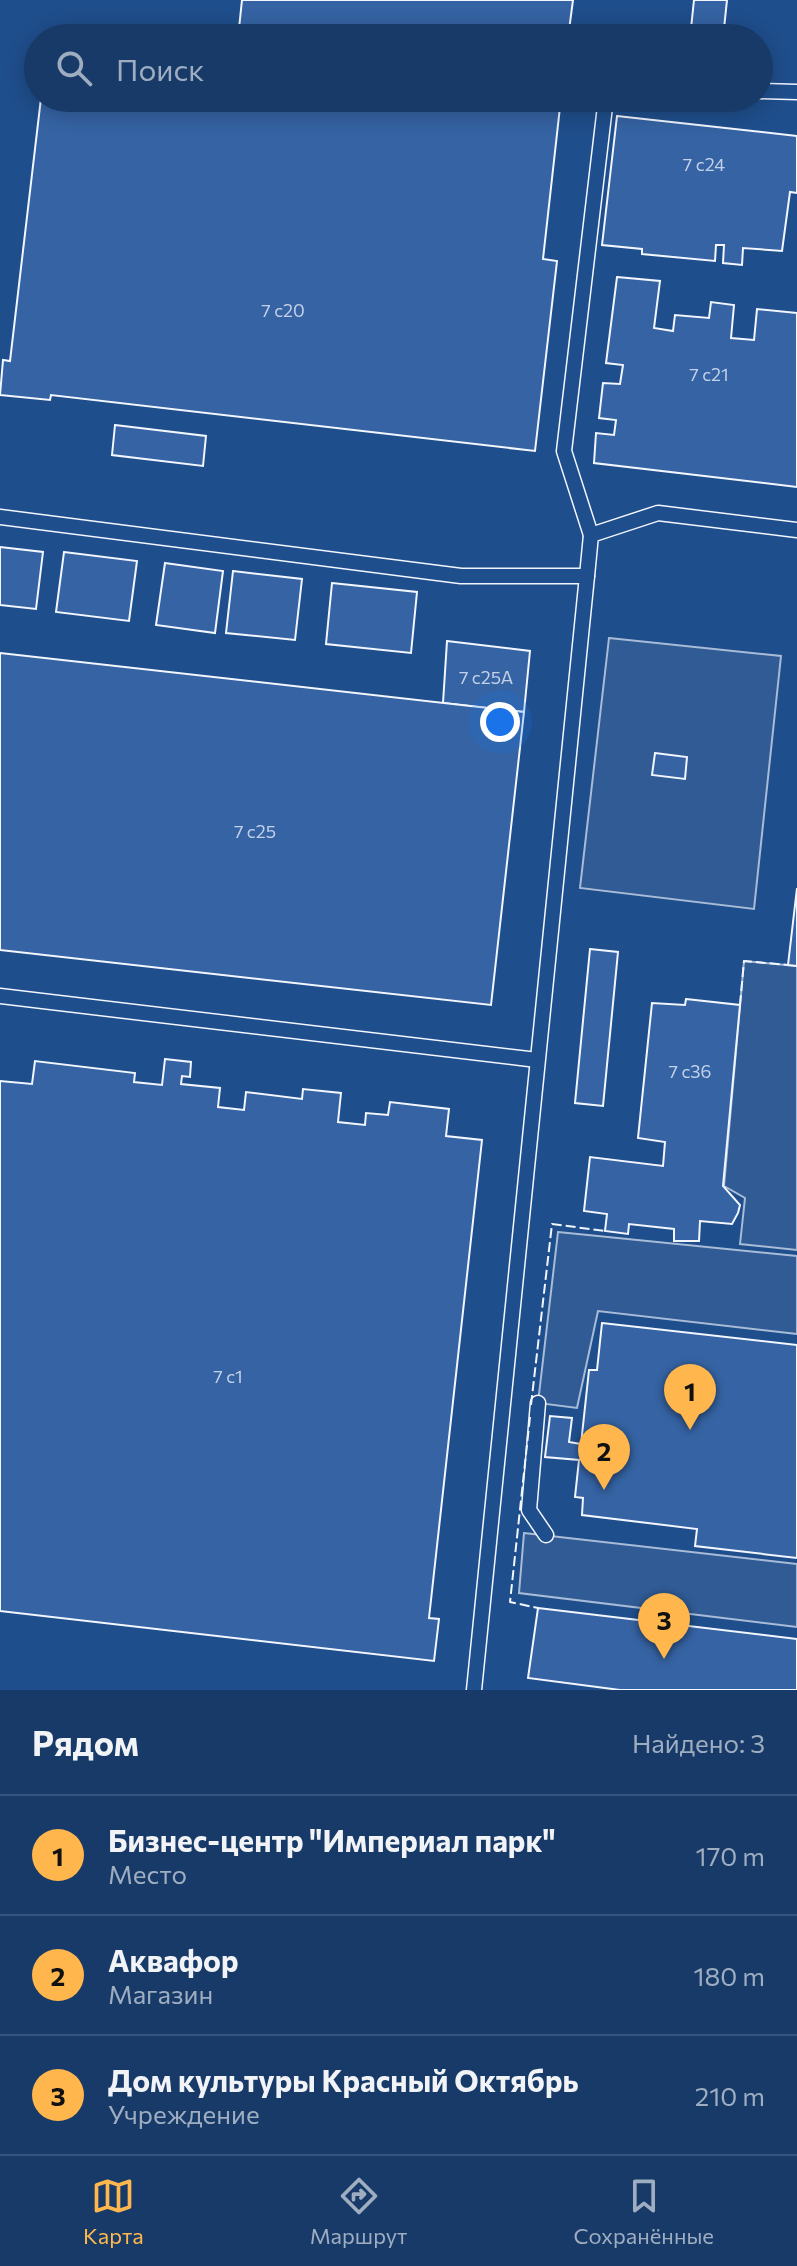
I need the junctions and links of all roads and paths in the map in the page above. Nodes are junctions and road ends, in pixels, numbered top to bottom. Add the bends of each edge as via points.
1 (773, 91) edge
2 (797, 92) edge
3 (604, 112) edge
4 (0, 517) edge
5 (797, 530) edge
6 (591, 535) junction
7 (587, 576) junction
8 (0, 996) edge
9 (537, 1060) junction
10 (538, 1403) dead end
11 (546, 1535) dead end
12 (474, 1690) edge

1 - 2 lane
3 - 6 lane via 564,451
4 - 7 lane via 461,576
5 - 6 lane via 658,513
6 - 7 lane
7 - 9 lane
8 - 9 lane
9 - 12 lane
10 - 11 lane via 529,1510

